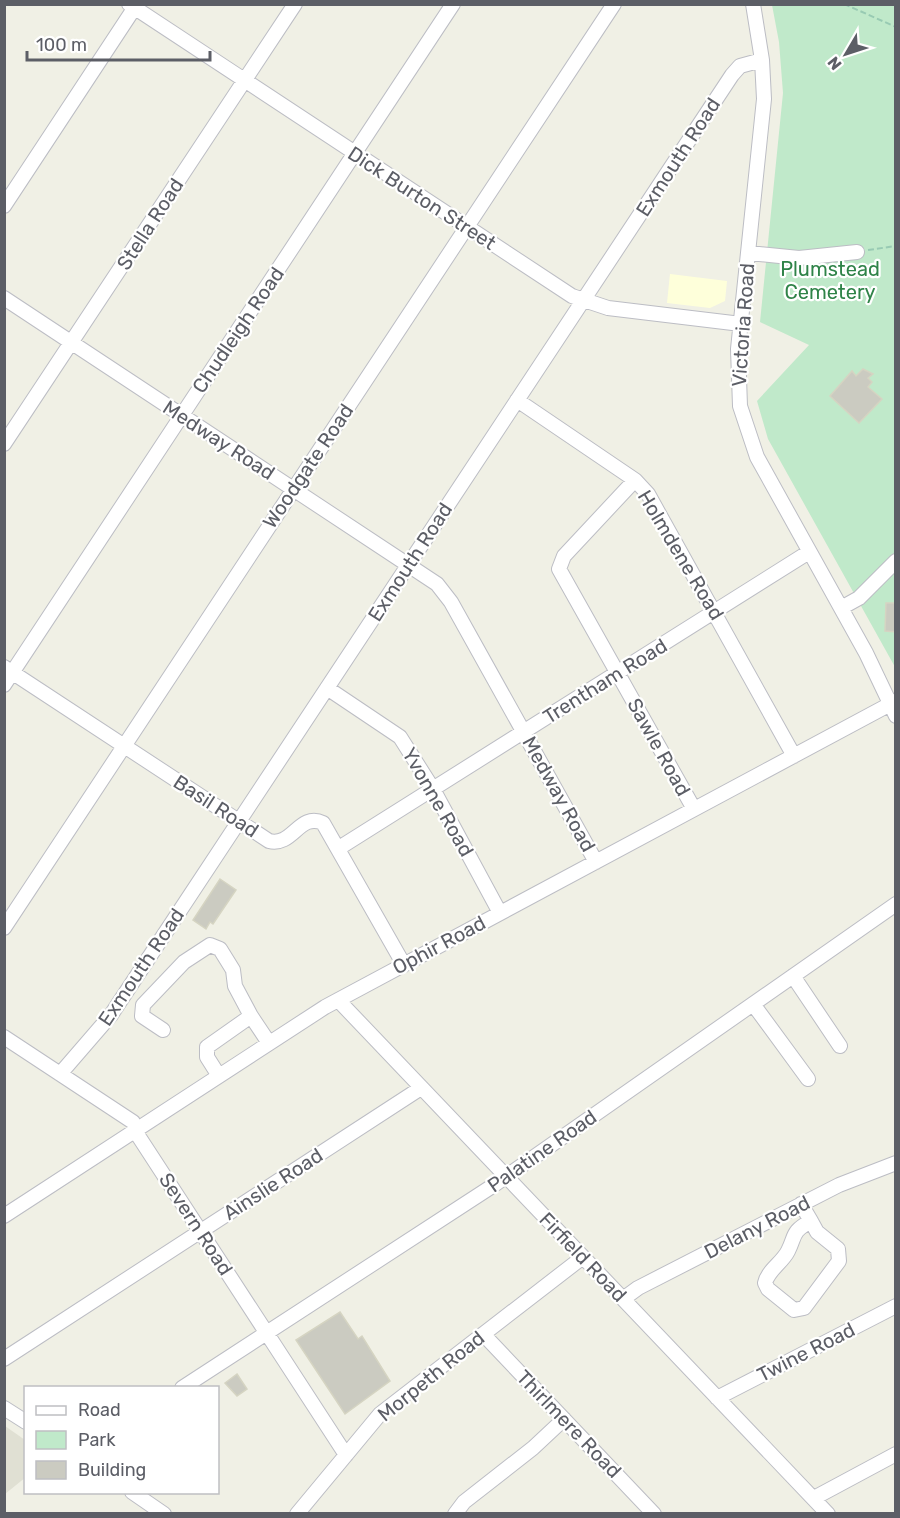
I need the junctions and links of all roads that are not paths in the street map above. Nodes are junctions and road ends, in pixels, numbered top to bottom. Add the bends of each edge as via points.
1 (295, 4) edge
2 (453, 4) edge
3 (614, 4) edge
4 (753, 4) edge
5 (134, 6) edge
6 (762, 60) junction
7 (244, 81) junction
8 (355, 154) junction
9 (4, 206) edge
10 (467, 227) junction
11 (857, 252) road end
12 (749, 253) junction
13 (4, 298) edge
14 (583, 301) junction
15 (741, 324) junction
16 (72, 342) junction
17 (517, 400) junction
18 (182, 415) junction
19 (4, 444) edge
20 (635, 480) junction
21 (293, 488) junction
22 (809, 552) junction
23 (896, 561) edge
24 (409, 565) junction
25 (841, 608) junction
26 (716, 611) junction
27 (9, 670) edge
28 (617, 673) junction
29 (4, 685) edge
30 (327, 688) junction
31 (894, 707) edge
32 (525, 731) junction
33 (124, 746) junction
34 (794, 756) junction
35 (433, 789) junction
36 (694, 809) junction
37 (239, 822) junction
38 (339, 848) junction
39 (596, 862) junction
40 (896, 904) edge
41 (500, 913) junction
42 (4, 928) edge
43 (404, 964) junction
44 (793, 976) junction
45 (338, 1000) junction
46 (753, 1004) junction
47 (251, 1016) junction
48 (163, 1030) dead end
49 (4, 1036) edge
50 (269, 1043) junction
51 (840, 1046) dead end
52 (60, 1074) junction
53 (219, 1076) junction
54 (808, 1079) dead end
55 (421, 1088) junction
56 (136, 1130) junction
57 (896, 1163) edge
58 (506, 1177) junction
59 (801, 1204) junction
60 (4, 1216) edge
61 (811, 1221) junction
62 (201, 1231) junction
63 (583, 1257) junction
64 (623, 1299) junction
65 (896, 1306) edge
66 (267, 1332) junction
67 (483, 1334) junction
68 (4, 1359) edge
69 (185, 1386) edge
70 (717, 1398) junction
71 (4, 1408) edge
72 (564, 1419) junction
73 (24, 1421) edge
74 (896, 1454) edge
75 (346, 1455) junction
76 (135, 1494) edge
77 (814, 1498) junction
78 (460, 1512) edge
79 (164, 1514) edge
80 (297, 1514) edge
81 (654, 1514) edge
82 (828, 1514) edge

1 - 7 street, Stella Road
2 - 8 street, Chudleigh Road
3 - 10 street, Woodgate Road
4 - 6 street, Victoria Road
5 - 7 street, Dick Burton Street
5 - 9 street
6 - 12 street, Victoria Road via 763,123
6 - 14 street, Exmouth Road via 737,68
7 - 8 street, Dick Burton Street
7 - 16 street, Stella Road
8 - 10 street, Dick Burton Street
8 - 18 street, Chudleigh Road
10 - 14 street, Dick Burton Street
10 - 21 street, Woodgate Road
11 - 12 street via 799,258
12 - 15 street, Victoria Road
13 - 16 street, Medway Road
14 - 15 street, Dick Burton Street via 608,308
14 - 17 street, Exmouth Road
15 - 22 street, Victoria Road via 737,378 746,431
16 - 18 street, Medway Road
16 - 19 street, Stella Road
17 - 20 street, Holmdene Road
17 - 24 street, Exmouth Road
18 - 21 street, Medway Road
18 - 27 street, Chudleigh Road
20 - 26 street, Holmdene Road via 654,502
20 - 28 street, Sawle Road via 559,566
21 - 24 street, Medway Road
21 - 33 street, Woodgate Road
22 - 25 street, Victoria Road
22 - 26 street, Trentham Road
23 - 25 street via 865,592
24 - 30 street, Exmouth Road
24 - 32 street, Medway Road via 446,594
25 - 31 street, Victoria Road
26 - 28 street, Trentham Road
26 - 34 street, Holmdene Road
27 - 29 street, Chudleigh Road
27 - 33 street, Basil Road
28 - 32 street, Trentham Road
28 - 36 street, Sawle Road
30 - 35 street, Yvonne Road via 400,737
30 - 37 street, Exmouth Road
31 - 34 street, Ophir Road
32 - 35 street, Trentham Road
32 - 39 street, Medway Road
33 - 37 street, Basil Road
33 - 42 street, Woodgate Road
34 - 36 street, Ophir Road
35 - 38 street, Trentham Road
35 - 41 street, Yvonne Road
36 - 39 street, Ophir Road
37 - 38 street, Basil Road via 277,843 306,822 319,821
37 - 52 street, Exmouth Road via 111,1015
38 - 43 street, Basil Road
39 - 41 street, Ophir Road
40 - 44 street, Palatine Road
41 - 43 street, Ophir Road
43 - 45 street, Ophir Road
44 - 46 street, Palatine Road
44 - 51 street
45 - 50 street, Ophir Road
45 - 55 street, Firfield Road
46 - 54 street
46 - 58 street, Palatine Road
47 - 48 street via 235,986 233,970 220,949 210,945 184,962 141,1009 145,1019
47 - 50 street
47 - 53 street via 207,1047 207,1057
49 - 52 street, Severn Road
50 - 53 street, Ophir Road
52 - 56 street, Severn Road via 133,1122
53 - 56 street, Ophir Road
55 - 58 street, Firfield Road
55 - 62 street, Ainslie Road
56 - 60 street, Ophir Road
56 - 62 street, Severn Road
57 - 59 street, Delany Road
58 - 63 street, Firfield Road
58 - 66 street, Palatine Road
59 - 61 street
59 - 64 street, Delany Road
61 - 61 street via 791,1238 787,1252 765,1280 768,1289 794,1310 804,1308 839,1261 838,1250 816,1231
62 - 66 street, Severn Road
62 - 68 street, Ainslie Road
63 - 64 street, Firfield Road
63 - 67 street, Morpeth Road
64 - 70 street, Firfield Road
65 - 70 street, Twine Road
66 - 69 street, Palatine Road
66 - 75 street, Severn Road
67 - 72 street, Thirlmere Road
67 - 75 street, Morpeth Road via 380,1414
70 - 77 street, Firfield Road
71 - 73 street
72 - 78 street
72 - 81 street, Thirlmere Road
74 - 77 street
75 - 80 street, Morpeth Road
76 - 79 street
77 - 82 street, Firfield Road

